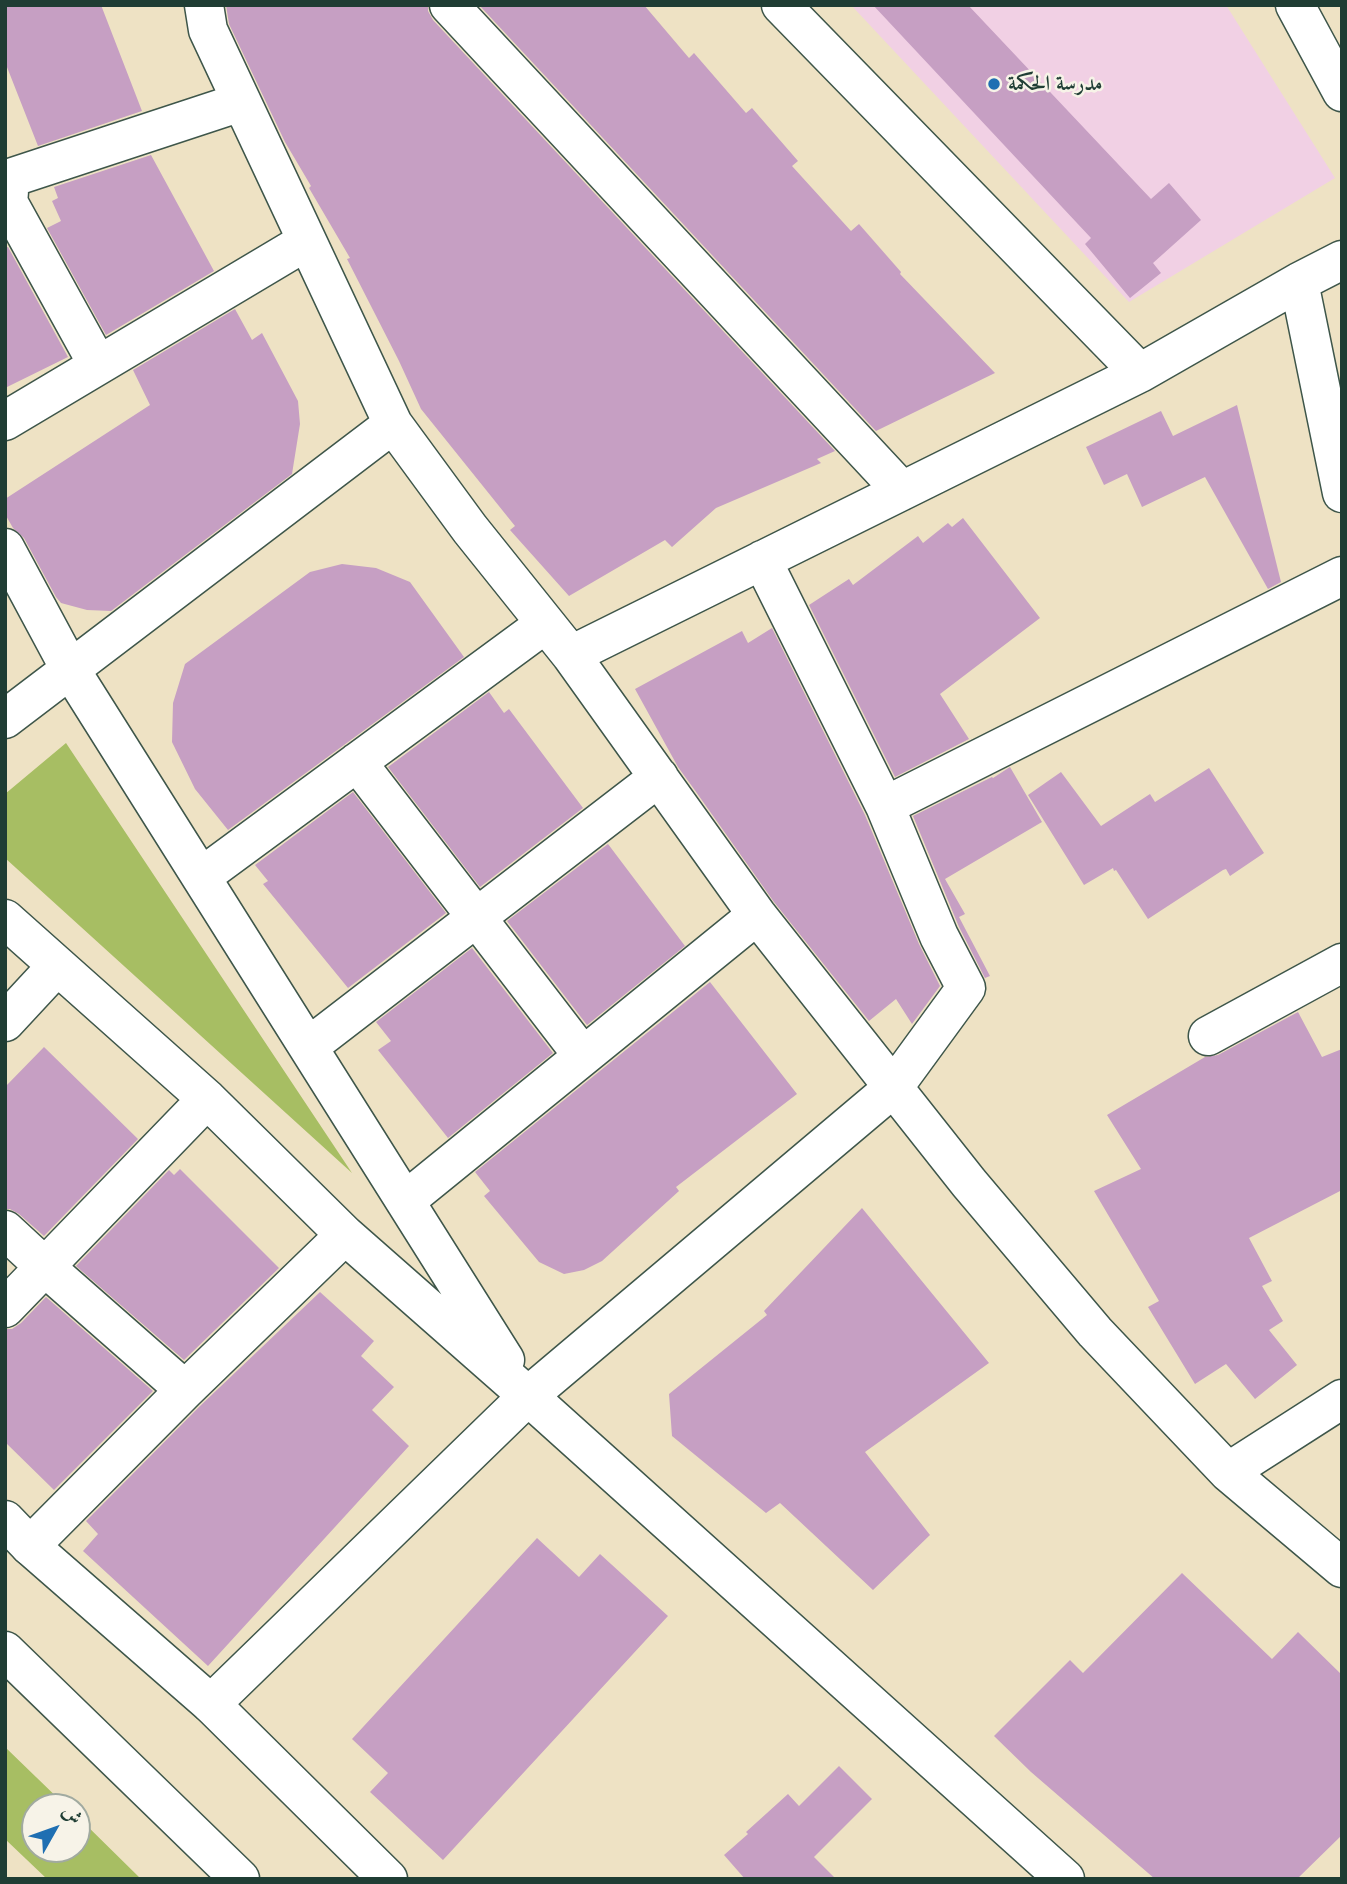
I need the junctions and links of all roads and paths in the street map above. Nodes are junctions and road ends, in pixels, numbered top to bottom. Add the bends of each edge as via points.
1 (204, 5) edge
2 (449, 5) edge
3 (781, 5) edge
4 (1294, 5) edge
5 (1342, 92) edge
6 (241, 102) junction
7 (6, 204) edge
8 (307, 241) junction
9 (1342, 260) edge
10 (1298, 282) junction
11 (98, 365) junction
12 (1140, 373) junction
13 (5, 421) edge
14 (393, 424) junction
15 (902, 491) junction
16 (1342, 493) edge
17 (5, 548) edge
18 (762, 560) junction
19 (1342, 576) edge
20 (545, 624) junction
21 (571, 655) junction
22 (70, 668) junction
23 (5, 719) edge
24 (357, 762) junction
25 (659, 777) junction
26 (885, 806) junction
27 (201, 877) junction
28 (757, 915) junction
29 (476, 918) junction
30 (5, 919) edge
31 (1342, 964) edge
32 (57, 966) junction
33 (5, 1022) edge
34 (1208, 1036) dead end
35 (308, 1047) junction
36 (583, 1056) junction
37 (893, 1088) junction
38 (207, 1099) junction
39 (405, 1201) junction
40 (5, 1230) edge
41 (345, 1235) junction
42 (45, 1267) junction
43 (5, 1308) edge
44 (185, 1390) junction
45 (528, 1396) junction
46 (1342, 1399) edge
47 (1228, 1472) junction
48 (18, 1533) edge
49 (1342, 1568) edge
50 (5, 1651) edge
51 (211, 1704) junction
52 (240, 1879) edge
53 (387, 1879) edge
54 (1065, 1879) edge

1 - 6 street via 208,30
2 - 15 street
3 - 12 street
4 - 5 street
6 - 7 street via 10,178
6 - 8 street
7 - 11 street
8 - 11 street
8 - 14 street
9 - 10 street
10 - 12 street
10 - 16 street
11 - 13 street
12 - 15 street
14 - 20 street
14 - 22 street
15 - 18 street
17 - 22 street
18 - 21 street
18 - 26 street
19 - 26 street
20 - 21 street
20 - 24 street
21 - 25 street
22 - 23 street
22 - 27 street
24 - 27 street
24 - 29 street
25 - 28 street
25 - 29 street
26 - 37 street via 939,936 966,988
27 - 35 street
28 - 36 street
28 - 37 street
29 - 35 street
29 - 36 street
30 - 32 street
31 - 34 street
32 - 33 street
32 - 38 street
35 - 39 street
36 - 39 street
37 - 45 street
37 - 47 street via 1095,1332
38 - 41 street
38 - 42 street
39 - 45 street
40 - 42 street
41 - 44 street
41 - 45 street
42 - 43 street
42 - 44 street
44 - 48 street
45 - 51 street
45 - 54 street
46 - 47 street
47 - 49 street
48 - 51 street
50 - 52 street
51 - 53 street

